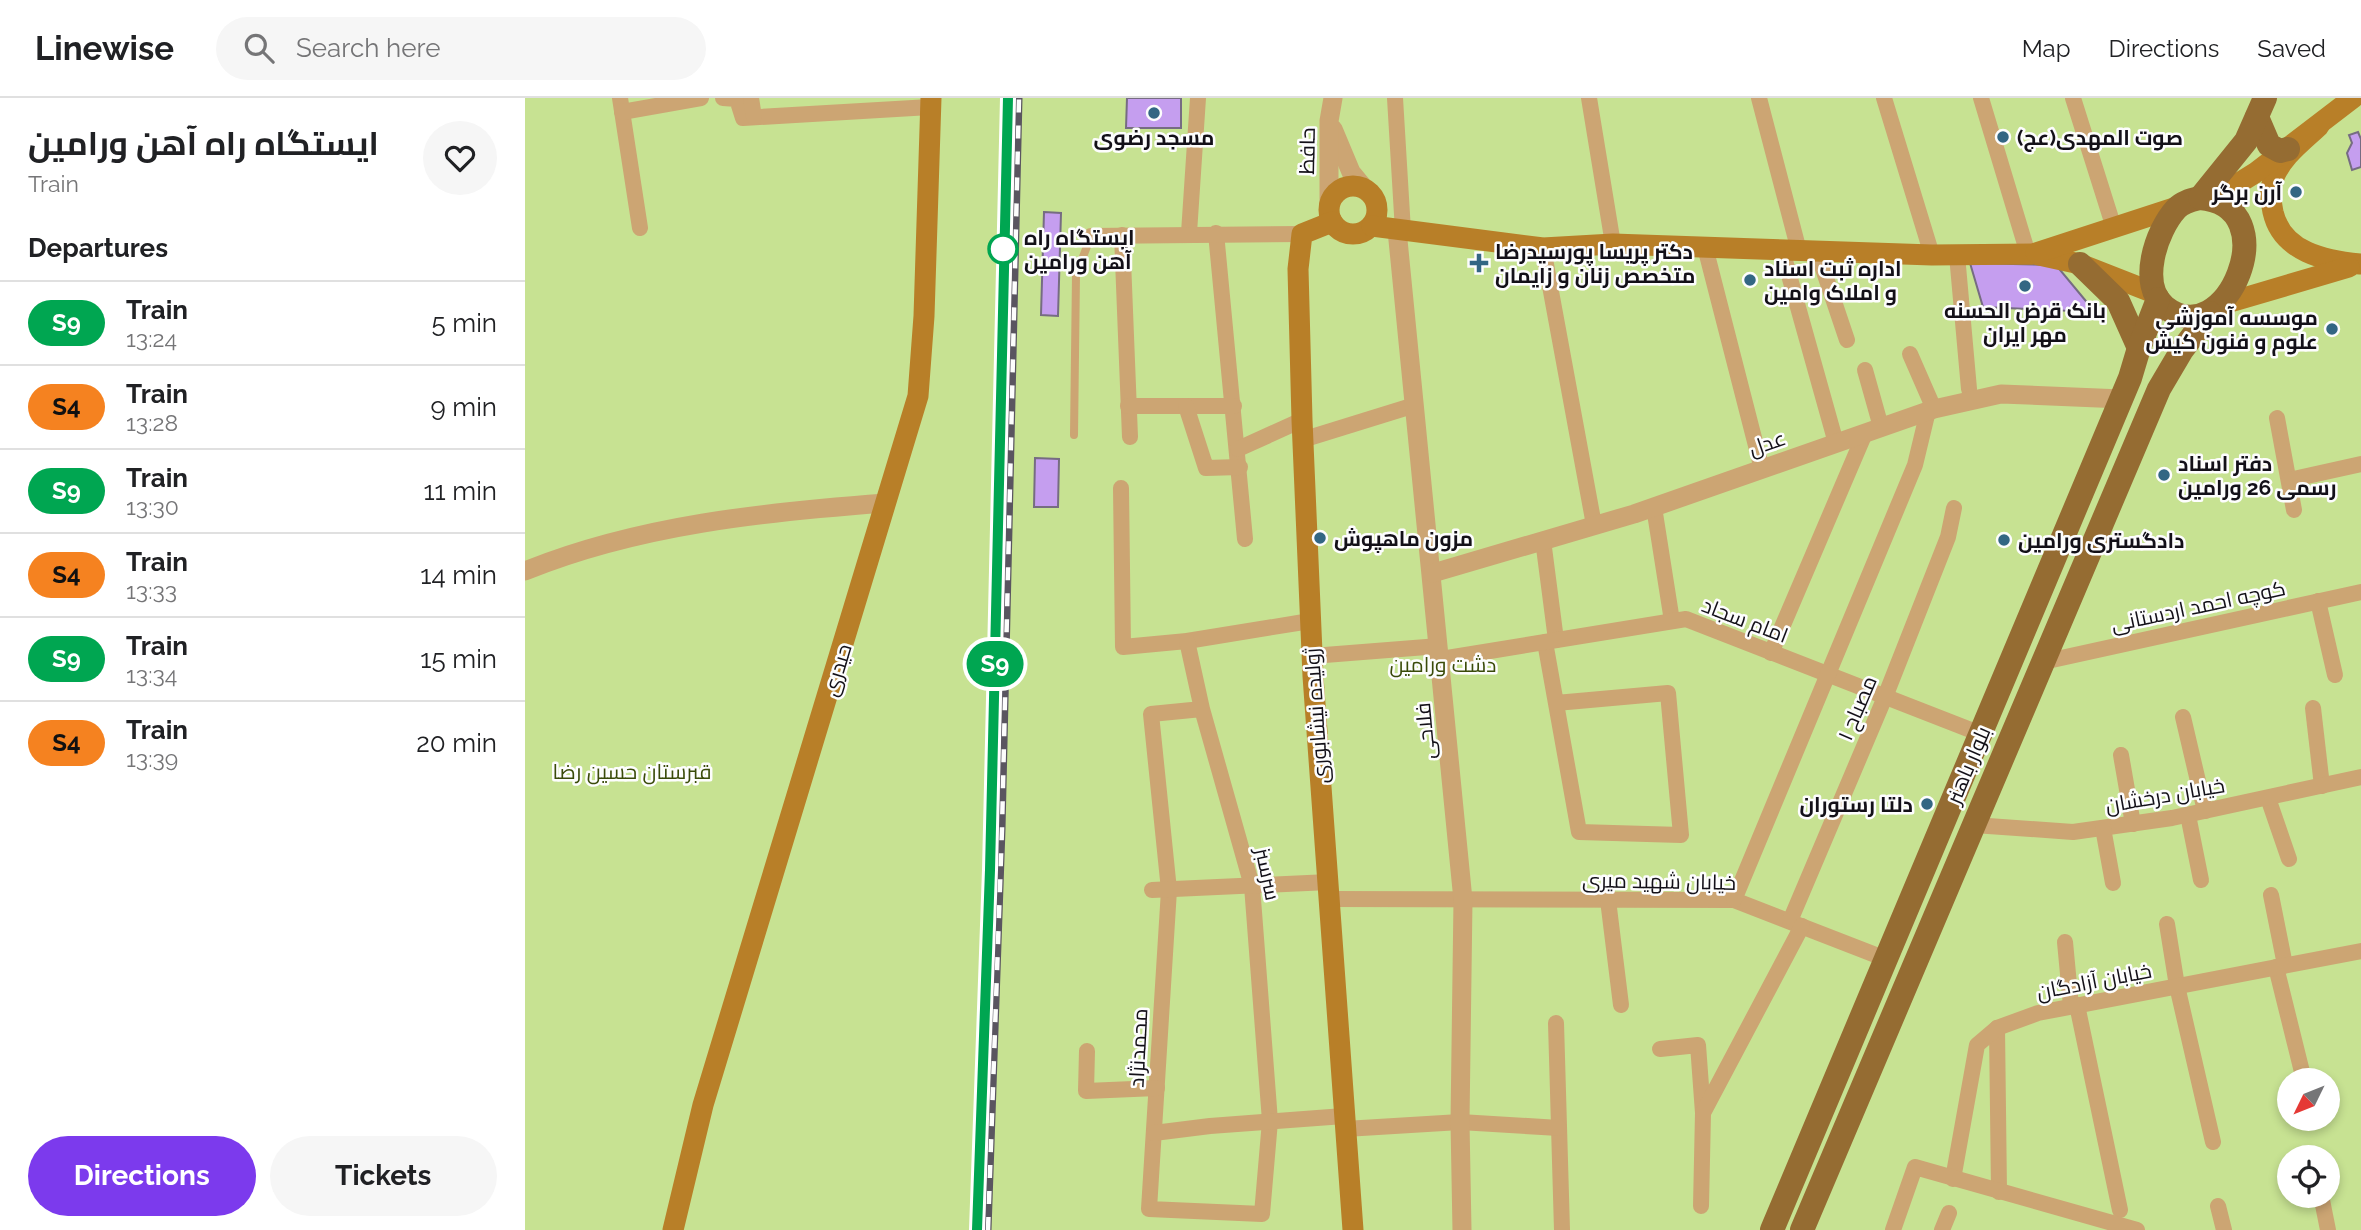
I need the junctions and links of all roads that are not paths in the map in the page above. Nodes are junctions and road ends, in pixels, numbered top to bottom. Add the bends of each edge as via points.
1 (701, 98) edge
2 (723, 98) edge
3 (751, 98) edge
4 (1198, 98) edge
5 (1333, 98) edge
6 (1395, 98) edge
7 (1589, 98) edge
8 (1759, 98) edge
9 (1884, 98) edge
10 (1981, 98) edge
11 (2073, 98) edge
12 (2353, 98) edge
13 (931, 103) edge
14 (621, 105) edge
15 (872, 105) edge
16 (2261, 108) edge
17 (754, 117) junction
18 (1329, 121) junction
19 (2319, 126) junction
20 (2288, 149) junction
21 (1365, 189) junction
22 (2197, 202) junction
23 (1330, 214) junction
24 (1372, 226) junction
25 (640, 228) dead end
26 (2115, 228) junction
27 (1400, 231) junction
28 (1189, 233) junction
29 (1216, 233) junction
30 (1302, 234) junction
31 (1122, 235) junction
32 (1091, 236) joint
33 (1613, 244) junction
34 (1705, 247) junction
35 (1543, 248) junction
36 (1799, 251) junction
37 (2031, 254) junction
38 (1932, 255) junction
39 (1957, 255) junction
40 (2080, 264) junction
41 (2360, 264) edge
42 (2156, 296) junction
43 (2215, 309) junction
44 (2143, 338) junction
45 (1847, 340) dead end
46 (2182, 350) junction
47 (1910, 354) dead end
48 (1865, 370) dead end
49 (1969, 389) dead end
50 (2122, 399) junction
51 (1415, 405) junction
52 (1128, 406) junction
53 (1186, 406) junction
54 (1234, 406) junction
55 (1931, 410) junction
56 (2277, 418) dead end
57 (1302, 430) junction
58 (1873, 430) junction
59 (1074, 435) dead end
60 (1130, 437) dead end
61 (1836, 443) junction
62 (1238, 449) junction
63 (2361, 464) edge
64 (1240, 467) junction
65 (1762, 469) junction
66 (2289, 480) junction
67 (1121, 488) dead end
68 (886, 503) junction
69 (1654, 506) junction
70 (1954, 508) dead end
71 (2294, 510) dead end
72 (1594, 525) junction
73 (1245, 539) dead end
74 (1543, 540) junction
75 (525, 571) edge
76 (1433, 573) junction
77 (2361, 592) edge
78 (2318, 601) junction
79 (1310, 621) junction
80 (1672, 621) junction
81 (1187, 641) junction
82 (1551, 641) junction
83 (1440, 653) junction
84 (1771, 653) junction
85 (1312, 656) junction
86 (2043, 662) junction
87 (1827, 674) junction
88 (2335, 675) dead end
89 (1885, 697) junction
90 (1556, 703) junction
91 (2313, 708) dead end
92 (1202, 709) junction
93 (2183, 717) dead end
94 (1981, 734) junction
95 (2121, 755) dead end
96 (2361, 778) edge
97 (2322, 786) junction
98 (2268, 798) junction
99 (2205, 811) junction
100 (2188, 815) junction
101 (2133, 824) junction
102 (1974, 825) junction
103 (2103, 828) junction
104 (2289, 859) dead end
105 (2201, 880) dead end
106 (2113, 883) dead end
107 (1252, 886) junction
108 (1160, 890) junction
109 (1330, 891) junction
110 (2271, 895) dead end
111 (1463, 900) junction
112 (1608, 900) junction
113 (1734, 900) junction
114 (1796, 924) junction
115 (2167, 924) dead end
116 (2065, 942) dead end
117 (2361, 951) edge
118 (1886, 959) junction
119 (2281, 966) junction
120 (2177, 986) junction
121 (1621, 1005) dead end
122 (2074, 1006) junction
123 (1556, 1023) dead end
124 (1997, 1028) junction
125 (1660, 1049) dead end
126 (1087, 1051) dead end
127 (2302, 1068) edge
128 (1157, 1088) junction
129 (1703, 1113) junction
130 (1270, 1121) junction
131 (1344, 1122) junction
132 (1460, 1122) junction
133 (1559, 1128) junction
134 (1154, 1133) junction
135 (2213, 1142) dead end
136 (1952, 1180) junction
137 (1999, 1192) junction
138 (1700, 1206) dead end
139 (2218, 1206) dead end
140 (2324, 1208) edge
141 (1149, 1209) joint
142 (2120, 1210) dead end
143 (1949, 1213) dead end
144 (673, 1230) edge
145 (1353, 1230) edge
146 (1462, 1230) edge
147 (1562, 1230) edge
148 (1772, 1230) edge
149 (1802, 1230) edge
150 (1893, 1230) edge
151 (1942, 1230) edge
152 (2137, 1230) edge
153 (2224, 1230) edge
154 (2328, 1230) edge

1 - 14 street
2 - 17 street via 737,99 743,118
3 - 17 street
4 - 28 street
5 - 18 street, حافظ
6 - 27 street
7 - 33 street
8 - 36 street
9 - 38 street
10 - 37 street
11 - 26 street
12 - 19 main road
13 - 15 street
13 - 68 main road, حیدری via 918,396
14 - 25 street
15 - 17 street
16 - 20 main road via 2269,145
16 - 22 main road via 2246,141
18 - 21 street via 1351,172
18 - 23 street, حافظ
19 - 20 main road
19 - 41 main road via 2284,160 2273,179 2274,218 2299,249 2335,262
20 - 22 main road
21 - 23 main road via 1358,186 1336,192
21 - 24 main road via 1376,202
22 - 26 main road
22 - 42 main road via 2166,225 2153,260 2151,280
22 - 43 main road via 2234,212 2244,233 2241,264 2229,293
23 - 24 main road via 1343,233 1359,234
23 - 30 main road
24 - 27 main road
26 - 37 main road
27 - 35 main road
27 - 51 street, فلاحی
28 - 29 street
28 - 31 street
29 - 30 street
29 - 54 street
30 - 57 main road, ژولیده نیشابوری via 1298,269
31 - 32 street
31 - 52 street
32 - 59 lane via 1076,275
33 - 34 main road
33 - 35 main road
34 - 36 main road
34 - 65 street
35 - 72 street
36 - 38 main road
36 - 45 street
36 - 61 street
37 - 39 main road
37 - 40 main road
38 - 39 main road
39 - 49 street
40 - 42 main road
40 - 44 main road via 2118,301
41 - 43 main road
42 - 43 main road via 2184,317
42 - 44 main road, بلوار باهنر
43 - 46 main road, بلوار باهنر
44 - 46 main road via 2157,325 2175,332
44 - 50 main road, بلوار باهنر
46 - 86 main road, بلوار باهنر via 2159,389
47 - 55 street
48 - 58 street
50 - 55 street, عدل via 2001,394
50 - 94 main road, بلوار باهنر
51 - 57 street
51 - 76 street, فلاحی
52 - 53 street
52 - 60 street
53 - 54 street
53 - 64 street via 1206,468
54 - 62 street
55 - 58 street, عدل
55 - 87 street via 1915,464
56 - 66 street
57 - 62 street
57 - 79 main road, ژولیده نیشابوری
58 - 61 street, عدل
58 - 84 street
61 - 65 street, عدل
62 - 64 street
63 - 66 street
64 - 73 street
65 - 69 street, عدل
66 - 71 street
67 - 81 street via 1123,647
68 - 75 street via 784,511 695,525 598,547
68 - 144 main road, حیدری via 703,1105
69 - 72 street, عدل
69 - 80 street
70 - 89 street, مصباح ۱ via 1948,537
72 - 74 street, عدل
74 - 76 street, عدل
74 - 82 street
76 - 83 street, فلاحی
77 - 78 street, کوچه احمد اردستانی
78 - 86 street, کوچه احمد اردستانی
78 - 88 street
79 - 81 street
79 - 85 main road, ژولیده نیشابوری
80 - 82 street, امام سجاد
80 - 84 street, امام سجاد via 1686,619
81 - 92 street, سرسبز
82 - 83 street, امام سجاد
82 - 90 street
83 - 85 street, امام سجاد
83 - 111 street, فلاحی
84 - 87 street, امام سجاد
85 - 109 main road, ژولیده نیشابوری
86 - 102 main road, بلوار باهنر
87 - 89 street, امام سجاد
87 - 113 street
89 - 94 street, امام سجاد
89 - 114 street, مصباح ۱
90 - 90 street via 1579,832 1681,835 1668,693
91 - 97 street
92 - 107 street, سرسبز
92 - 108 street, محمدنژاد via 1151,714
93 - 99 street
94 - 118 main road, بلوار باهنر
95 - 101 street
96 - 97 street, خیابان درخشان
97 - 98 street, خیابان درخشان
98 - 99 street, خیابان درخشان
98 - 104 street
99 - 100 street, خیابان درخشان
100 - 101 street, خیابان درخشان
100 - 105 street
101 - 103 street, خیابان درخشان
102 - 103 street, خیابان درخشان via 2073,832
102 - 149 main road, بلوار باهنر
103 - 106 street
107 - 108 street, خیابان شهید میری
107 - 109 street, خیابان شهید میری
107 - 130 street, سرسبز
108 - 128 street, محمدنژاد
109 - 111 street, خیابان شهید میری
109 - 131 main road, ژولیده نیشابوری
110 - 119 street
111 - 112 street, خیابان شهید میری
111 - 132 street, فلاحی
112 - 113 street, خیابان شهید میری
112 - 121 street
113 - 114 street, خیابان شهید میری
114 - 118 street, خیابان شهید میری
114 - 129 street, مصباح ۱
115 - 120 street
116 - 122 street
117 - 119 street, خیابان آزادگان
118 - 148 main road, بلوار باهنر
119 - 120 street, خیابان آزادگان
119 - 127 street
120 - 122 street, خیابان آزادگان
120 - 135 street
122 - 124 street, خیابان آزادگان
122 - 142 street
123 - 133 street
124 - 136 street, خیابان آزادگان via 1977,1045
124 - 137 street
125 - 129 street via 1698,1045
126 - 128 street via 1086,1091
128 - 134 street, محمدنژاد
129 - 138 street
130 - 131 street
130 - 134 street
130 - 141 street, سرسبز via 1262,1214
131 - 132 street
131 - 145 main road, ژولیده نیشابوری
132 - 133 street
132 - 146 street, فلاحی
133 - 147 street
134 - 141 street, محمدنژاد
136 - 137 street
136 - 150 street via 1915,1167
137 - 152 street
139 - 153 street
140 - 154 street
143 - 151 street

